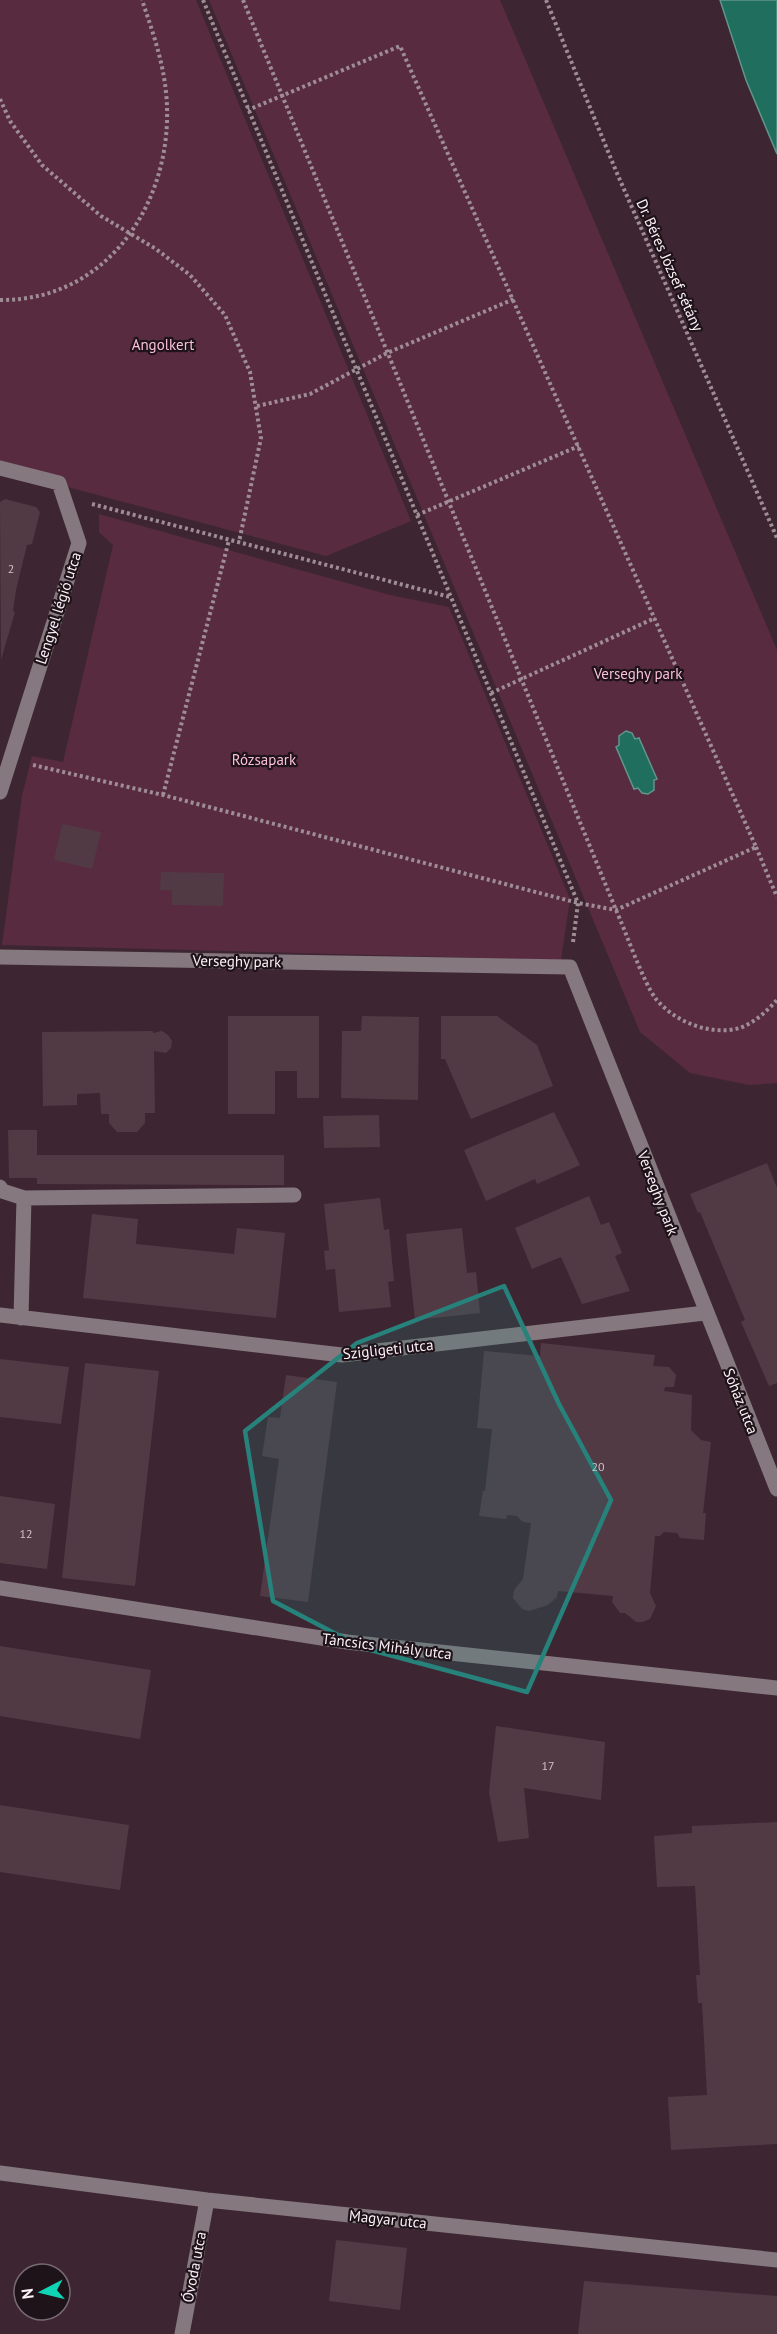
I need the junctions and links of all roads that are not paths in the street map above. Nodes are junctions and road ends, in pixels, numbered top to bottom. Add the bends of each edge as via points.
1 (0, 468) edge
2 (0, 792) edge
3 (0, 957) edge
4 (0, 1187) edge
5 (294, 1195) dead end
6 (24, 1198) junction
7 (705, 1313) junction
8 (0, 1315) edge
9 (21, 1318) junction
10 (777, 1489) edge
11 (0, 1588) edge
12 (777, 1688) edge
13 (0, 2174) edge
14 (207, 2200) junction
15 (777, 2260) edge
16 (182, 2334) edge

1 - 2 street, Lengyel légió utca via 62,490 79,543
3 - 7 street, Verseghy park via 570,967
4 - 6 street
5 - 6 street
6 - 9 street
7 - 9 street, Szigligeti utca via 342,1355
7 - 10 street, Sóház utca
8 - 9 street, Szigligeti utca
11 - 12 street, Táncsics Mihály utca via 347,1642
13 - 14 street, Magyar utca
14 - 15 street, Magyar utca
14 - 16 street, Óvoda utca

